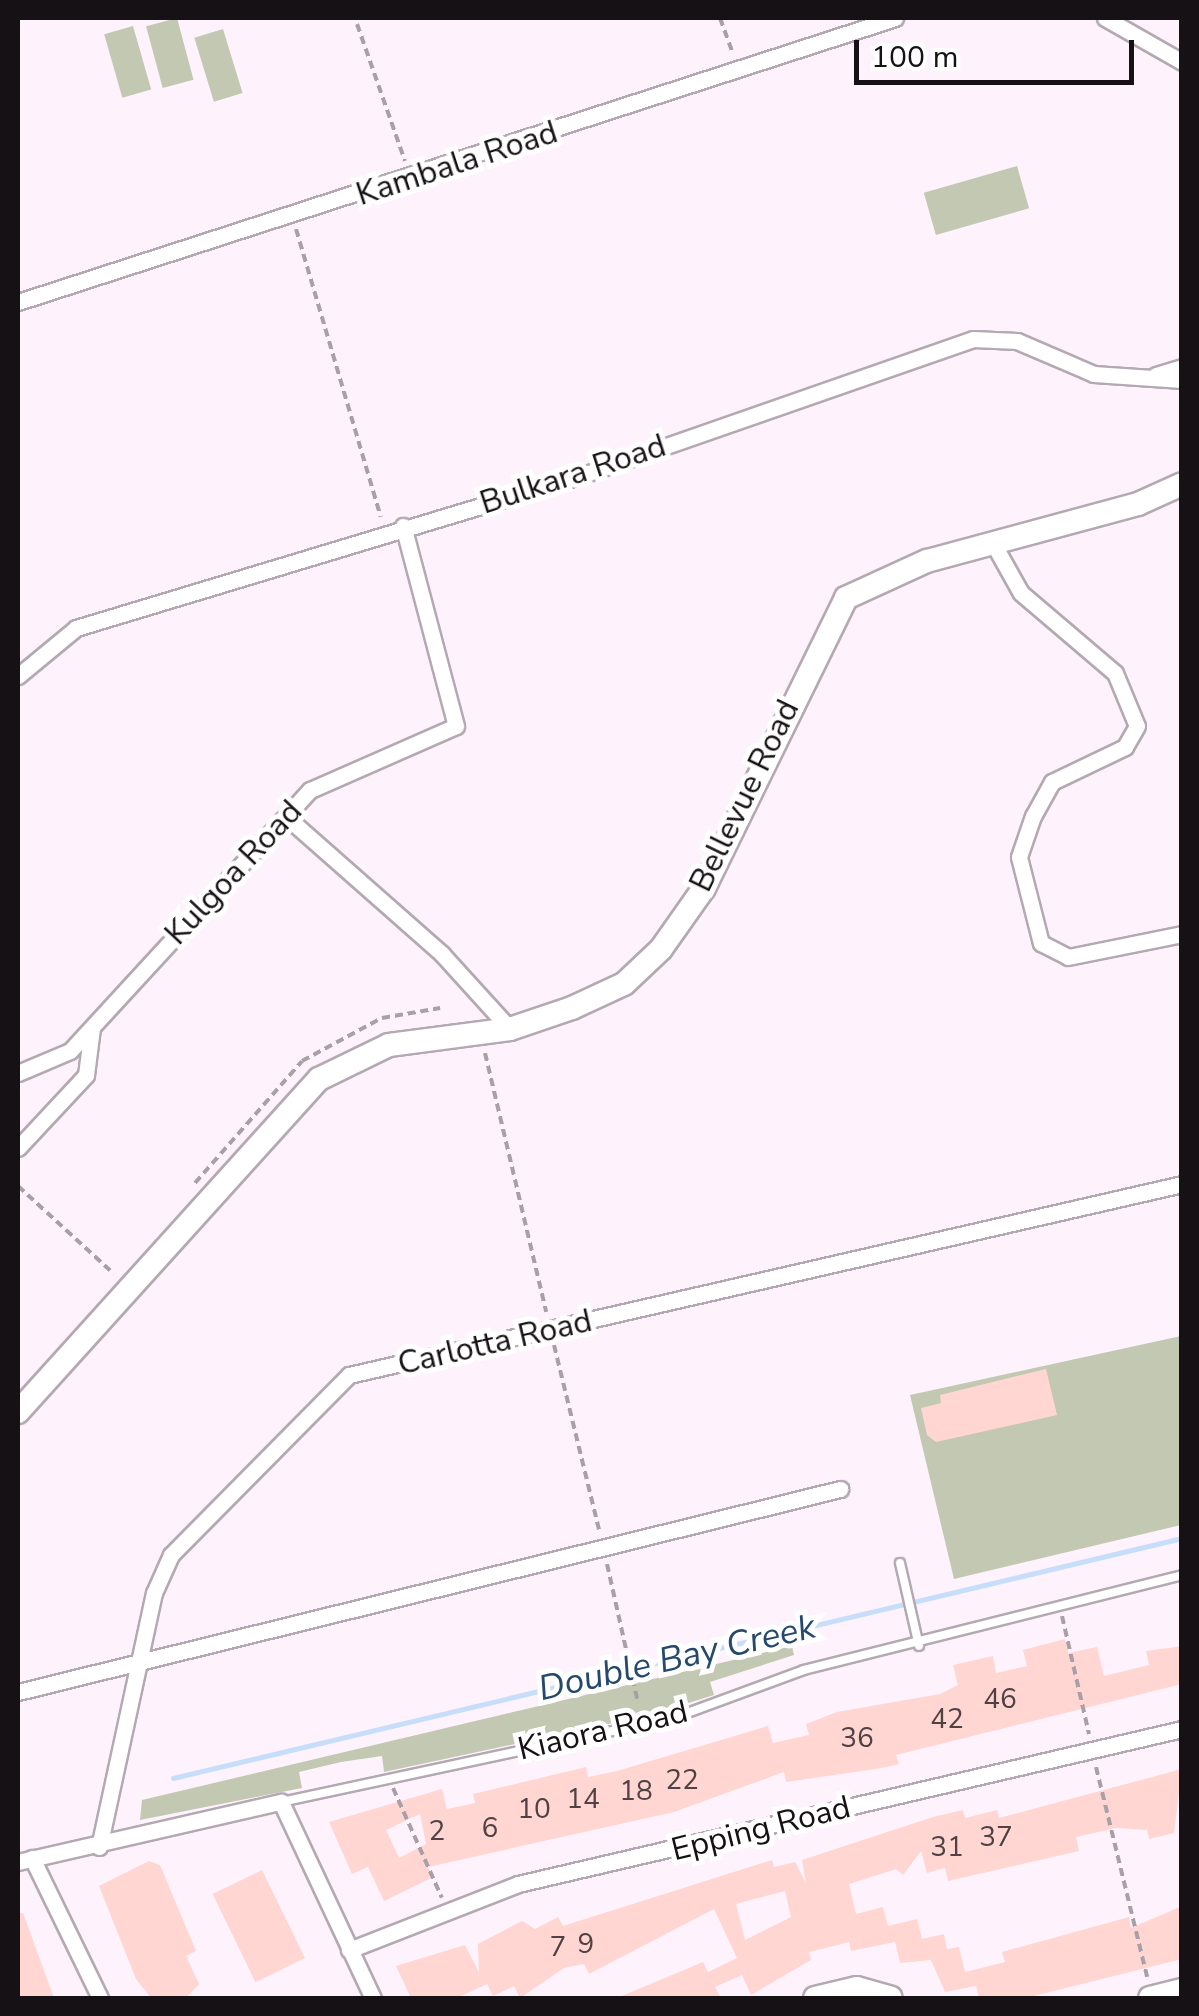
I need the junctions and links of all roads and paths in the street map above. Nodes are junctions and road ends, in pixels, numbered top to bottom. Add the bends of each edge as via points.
1 (720, 18) edge
2 (895, 18) edge
3 (1105, 18) edge
4 (357, 24) dead end
5 (1182, 62) edge
6 (739, 70) junction
7 (412, 179) junction
8 (299, 239) dead end
9 (18, 302) edge
10 (1182, 368) edge
11 (1138, 380) junction
12 (1182, 380) edge
13 (1182, 484) edge
14 (381, 516) dead end
15 (404, 526) junction
16 (994, 543) junction
17 (18, 676) edge
18 (289, 819) junction
19 (1182, 934) edge
20 (92, 1028) junction
21 (479, 1029) junction
22 (510, 1029) junction
23 (18, 1072) edge
24 (18, 1148) edge
25 (1182, 1184) edge
26 (18, 1186) edge
27 (114, 1275) dead end
28 (542, 1296) dead end
29 (558, 1365) dead end
30 (18, 1412) edge
31 (840, 1488) dead end
32 (603, 1547) junction
33 (900, 1563) dead end
34 (1182, 1576) edge
35 (1061, 1610) junction
36 (919, 1646) junction
37 (136, 1668) junction
38 (18, 1692) edge
39 (638, 1703) dead end
40 (1182, 1729) edge
41 (1092, 1748) junction
42 (390, 1779) junction
43 (281, 1802) junction
44 (99, 1847) junction
45 (25, 1860) edge
46 (444, 1905) junction
47 (349, 1950) junction
48 (1149, 1990) edge
49 (1182, 1990) edge
50 (100, 1998) edge
51 (373, 1998) edge
52 (815, 1998) edge
53 (891, 1998) edge

1 - 6 path
2 - 6 street, Kambala Road
3 - 5 street
4 - 7 path
6 - 7 street, Kambala Road
7 - 9 street, Kambala Road
8 - 14 path
10 - 11 street
11 - 12 street, Bulkara Road
11 - 15 street, Bulkara Road via 989,336 580,476
13 - 16 street, Bellevue Road
15 - 17 street, Bulkara Road via 76,628
15 - 18 street, Kulgoa Road via 456,726 310,790
16 - 19 street via 1021,593 1115,672 1137,726 1116,754 1052,782 1033,816 1019,857 1041,942 1068,956
16 - 22 street, Bellevue Road via 846,598 704,888 661,949 624,984
18 - 20 street, Kulgoa Road
18 - 22 street via 442,954
20 - 23 street, Kulgoa Road via 70,1051
20 - 24 street via 86,1075
21 - 22 street, Bellevue Road
21 - 28 path
21 - 30 street, Bellevue Road via 389,1045 319,1079
25 - 37 street, Carlotta Road via 348,1375 171,1556
26 - 27 path
29 - 32 path
31 - 32 street
32 - 37 street
32 - 39 path
33 - 36 lane
34 - 35 lane, Kiaora Road
35 - 36 lane, Kiaora Road
35 - 41 path
36 - 42 lane, Kiaora Road via 804,1670 667,1719
37 - 38 street
37 - 44 street, Carlotta Road
40 - 41 street, Epping Road
41 - 46 street, Epping Road
41 - 48 path
42 - 43 lane, Kiaora Road
42 - 46 path
43 - 44 street, Kiaora Road
43 - 47 street
44 - 45 street, Kiaora Road
45 - 50 street
46 - 47 street, Epping Road
47 - 51 street
48 - 49 street
52 - 53 street via 857,1988

